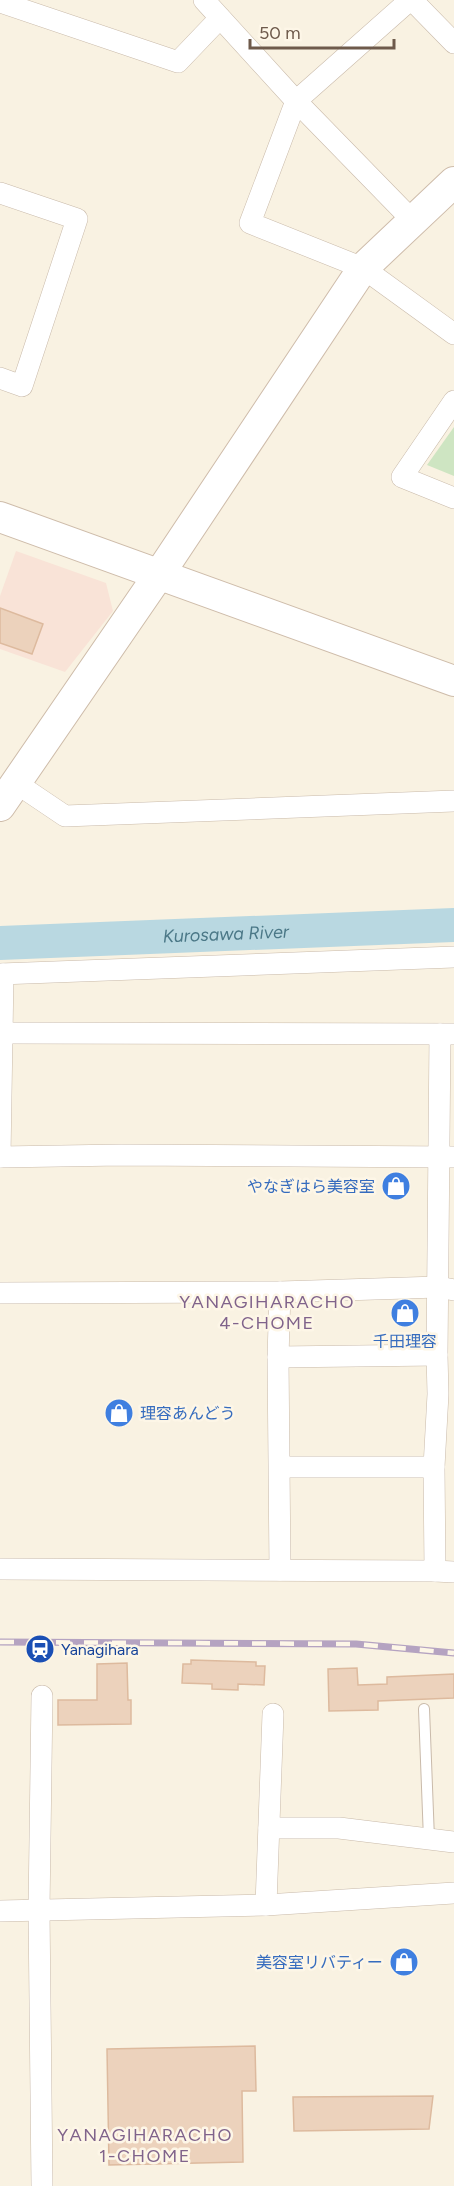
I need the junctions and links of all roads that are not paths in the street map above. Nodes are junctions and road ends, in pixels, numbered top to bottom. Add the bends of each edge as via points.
1 (204, 0) edge
2 (411, 0) edge
3 (0, 2) edge
4 (220, 18) junction
5 (454, 43) edge
6 (296, 101) junction
7 (454, 182) edge
8 (0, 193) edge
9 (413, 221) junction
10 (363, 268) junction
11 (454, 334) edge
12 (0, 378) edge
13 (454, 401) edge
14 (454, 498) edge
15 (0, 517) edge
16 (160, 573) junction
17 (454, 681) edge
18 (8, 794) edge
19 (454, 801) edge
20 (454, 957) edge
21 (2, 974) edge
22 (2, 1033) junction
23 (447, 1034) edge
24 (0, 1157) edge
25 (446, 1157) edge
26 (446, 1289) edge
27 (280, 1292) junction
28 (0, 1293) edge
29 (436, 1355) junction
30 (278, 1358) junction
31 (446, 1395) edge
32 (280, 1467) junction
33 (434, 1467) junction
34 (0, 1569) edge
35 (280, 1570) junction
36 (445, 1572) edge
37 (42, 1696) dead end
38 (424, 1709) dead end
39 (273, 1713) dead end
40 (269, 1828) junction
41 (429, 1839) junction
42 (454, 1842) edge
43 (454, 1893) edge
44 (266, 1905) junction
45 (39, 1910) junction
46 (0, 1911) edge
47 (42, 2186) edge

1 - 4 street
2 - 5 street
2 - 6 street
3 - 4 street via 178,62
4 - 6 street
6 - 9 street
6 - 10 street via 250,223
7 - 9 street
8 - 12 street via 77,219 22,386
9 - 10 street
10 - 11 street
10 - 16 street
13 - 14 street via 402,477
15 - 16 street
16 - 17 street
16 - 18 street
18 - 19 street via 65,816
20 - 21 street
21 - 22 street
22 - 23 street
22 - 24 street
23 - 25 street
24 - 25 street
25 - 26 street
26 - 27 street
26 - 29 street
27 - 28 street
27 - 30 street
29 - 30 street
29 - 31 street
30 - 32 street
31 - 33 street
32 - 33 street
32 - 35 street
33 - 36 street
34 - 35 street
35 - 36 street
37 - 45 street
38 - 41 lane
39 - 40 street
40 - 41 street via 339,1828
40 - 44 street
41 - 42 street
43 - 44 street
44 - 45 street
45 - 46 street
45 - 47 street

